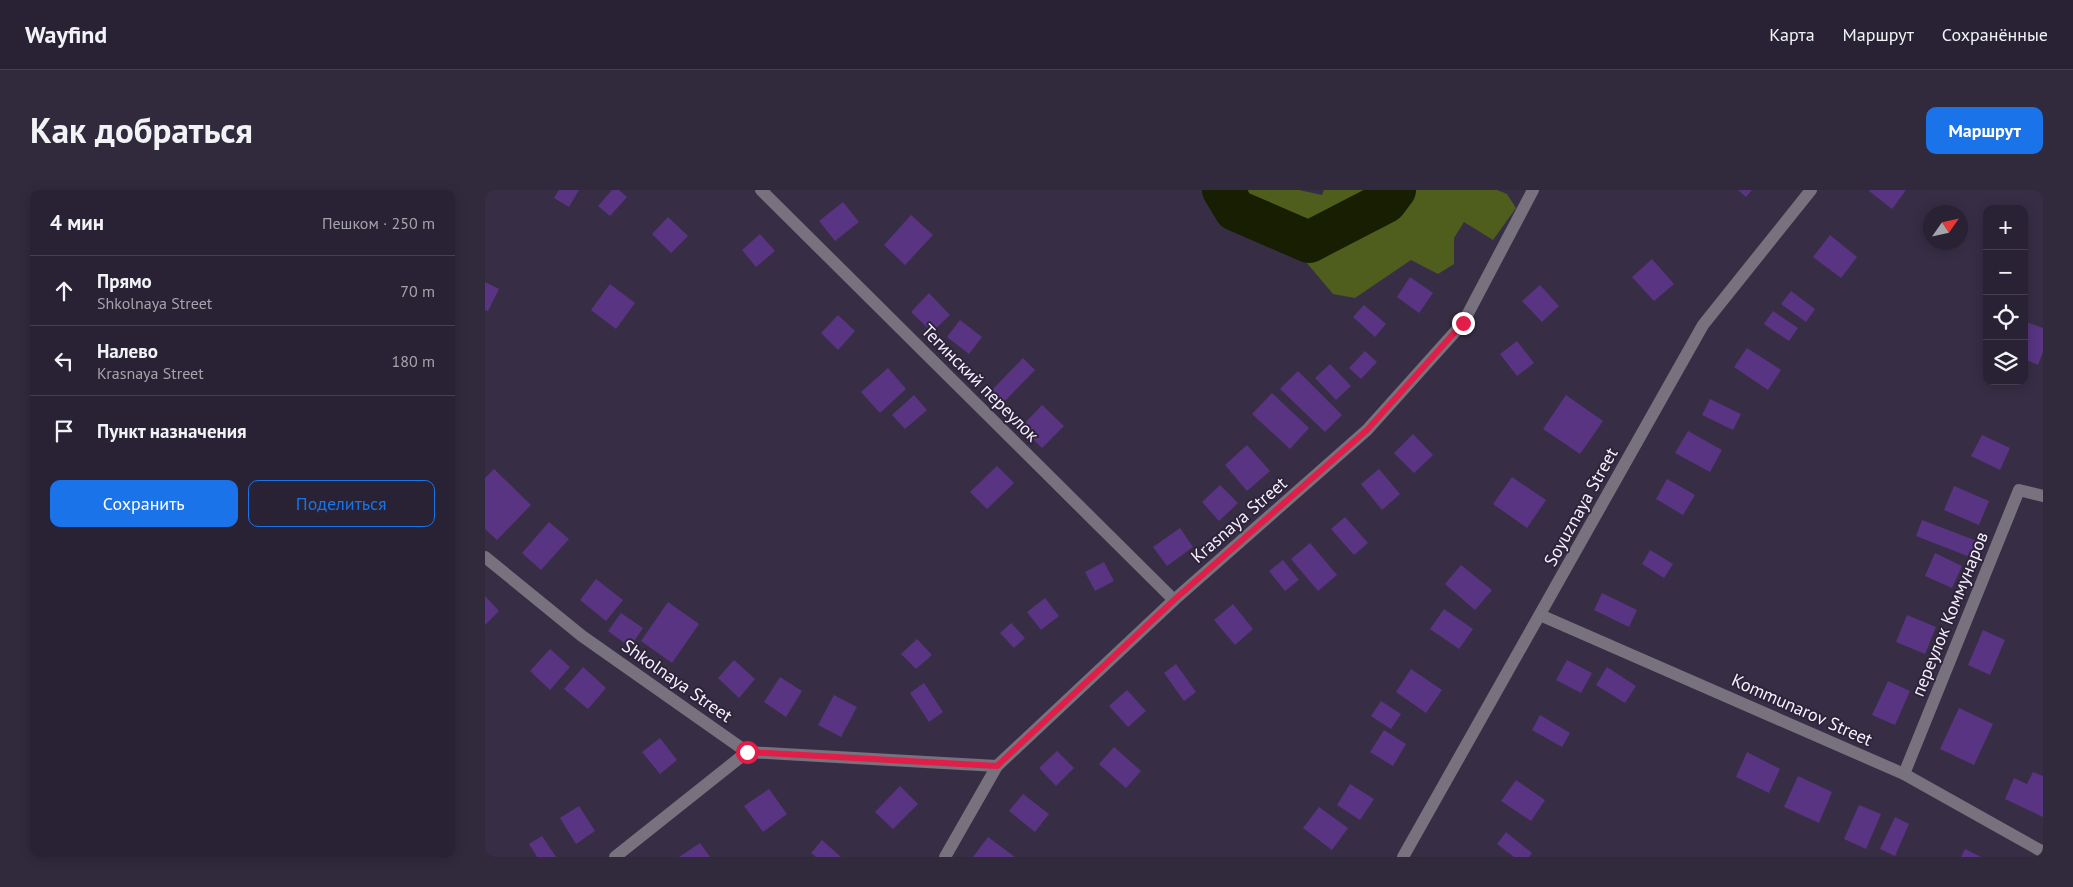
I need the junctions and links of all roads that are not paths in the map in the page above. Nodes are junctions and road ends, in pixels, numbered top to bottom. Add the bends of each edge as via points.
1 (761, 190) edge
2 (1533, 190) edge
3 (1811, 190) edge
4 (2043, 496) edge
5 (485, 557) edge
6 (1174, 600) junction
7 (1540, 615) junction
8 (747, 752) junction
9 (997, 766) junction
10 (1904, 774) junction
11 (2043, 852) edge
12 (615, 857) edge
13 (945, 857) edge
14 (1403, 857) edge

1 - 6 street, Тегинский переулок
2 - 6 street, Krasnaya Street via 1463,323 1367,430
3 - 7 street, Soyuznaya Street via 1703,325
4 - 10 street, переулок Коммунаров via 2019,490
5 - 8 street, Shkolnaya Street via 582,636
6 - 9 street, Krasnaya Street
7 - 10 street, Kommunarov Street
7 - 14 street, Soyuznaya Street
8 - 9 street
8 - 12 street
9 - 13 street, Krasnaya Street
10 - 11 street, Kommunarov Street

